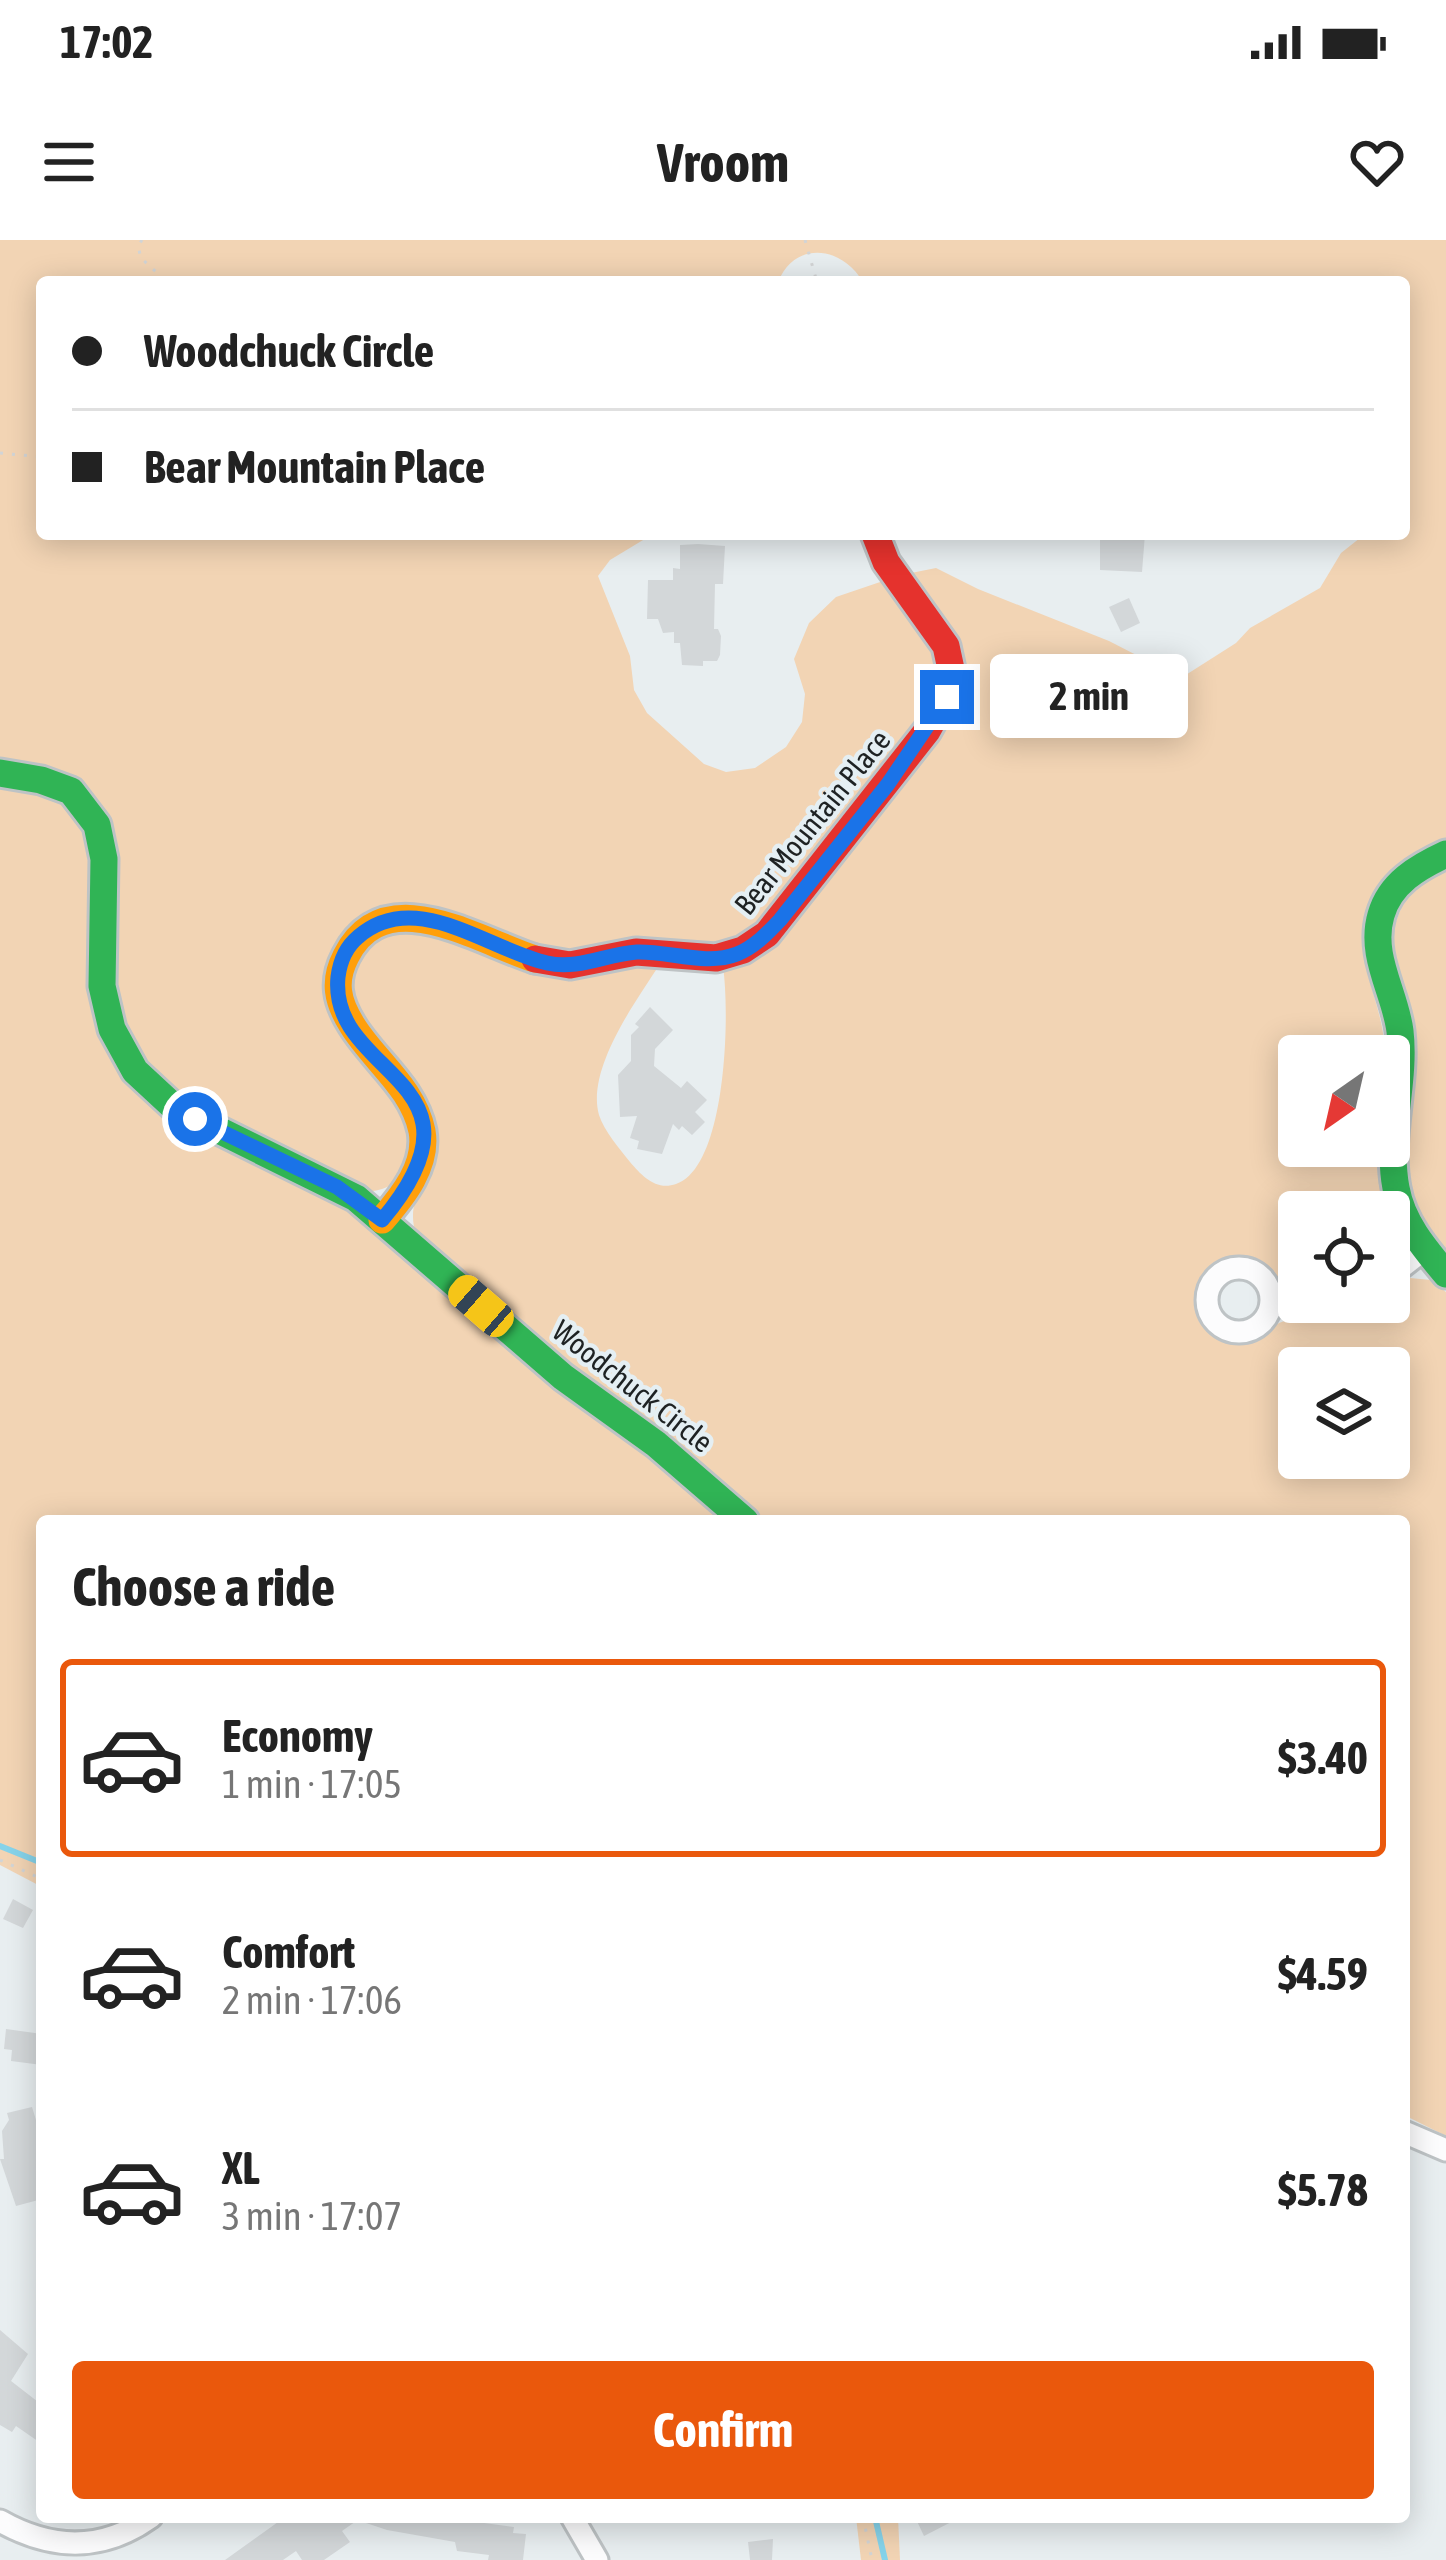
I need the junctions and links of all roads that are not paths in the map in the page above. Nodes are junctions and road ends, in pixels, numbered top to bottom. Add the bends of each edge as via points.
1 (877, 540) edge
2 (0, 772) edge
3 (1446, 854) edge
4 (382, 1220) junction
5 (1425, 1249) junction
6 (1410, 1260) edge
7 (1446, 1274) edge
8 (1271, 1304) dead end
9 (1278, 1305) edge
10 (738, 1515) edge
11 (1410, 2135) edge
12 (1446, 2150) edge
13 (0, 2521) edge
14 (142, 2523) edge
15 (575, 2523) edge
16 (597, 2560) edge

1 - 4 street, Bear Mountain Place via 887,566 940,633 952,680 927,731 767,934 721,958 633,952 562,965 412,918 369,930 347,950 338,983 346,1020 408,1092 423,1124 420,1164
2 - 4 street, Woodchuck Circle via 68,790 95,820 104,1009 138,1076 176,1108 337,1187
3 - 5 street via 1397,884 1376,940 1401,1039 1395,1187
4 - 10 street, Woodchuck Circle via 562,1377
5 - 6 street
5 - 7 street
8 - 9 street
11 - 12 street
13 - 14 street via 46,2541 86,2545
15 - 16 street

